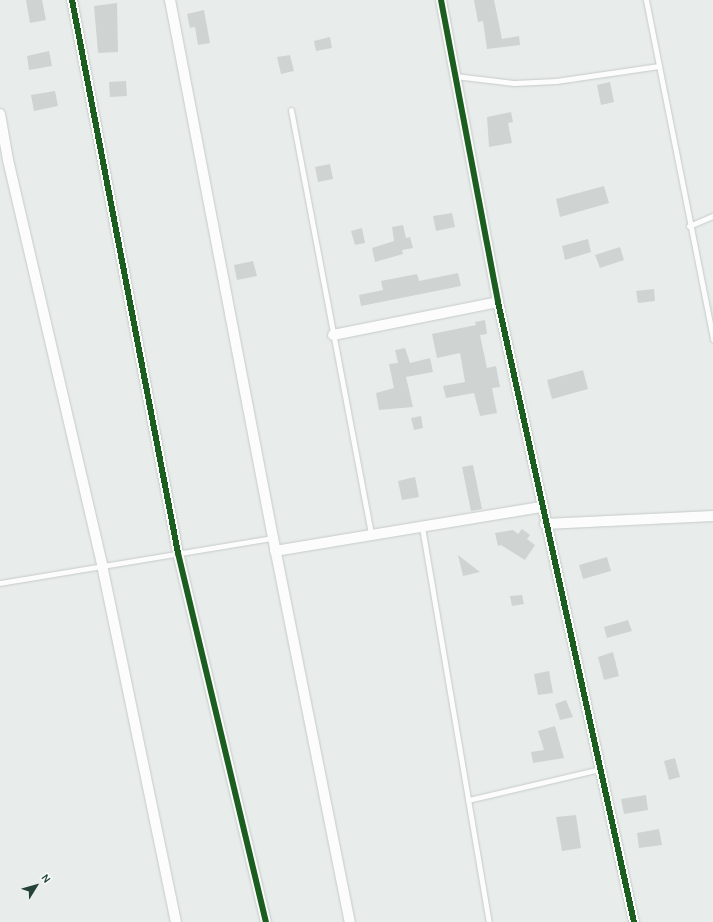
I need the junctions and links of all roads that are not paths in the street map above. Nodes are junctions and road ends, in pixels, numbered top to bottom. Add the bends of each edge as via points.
1 (72, 0) edge
2 (170, 0) edge
3 (441, 0) edge
4 (646, 0) edge
5 (659, 66) junction
6 (455, 76) junction
7 (291, 110) dead end
8 (0, 114) edge
9 (713, 216) edge
10 (689, 226) junction
11 (498, 302) junction
12 (333, 335) junction
13 (713, 338) edge
14 (542, 507) junction
15 (713, 516) edge
16 (545, 524) junction
17 (422, 527) junction
18 (371, 535) junction
19 (273, 538) junction
20 (275, 551) junction
21 (178, 553) junction
22 (102, 566) junction
23 (0, 583) edge
24 (600, 769) junction
25 (468, 800) junction
26 (176, 922) edge
27 (266, 922) edge
28 (350, 922) edge
29 (489, 922) edge
30 (634, 922) edge

1 - 21 street
2 - 19 street
3 - 6 street
4 - 5 lane
5 - 6 lane via 556,81 514,83
5 - 10 lane
6 - 11 street
7 - 12 lane
8 - 22 street
9 - 10 lane
10 - 13 lane
11 - 12 street
11 - 14 street
12 - 18 lane
14 - 16 street
14 - 17 street
15 - 16 street
16 - 24 street
17 - 18 street
17 - 25 lane
18 - 20 street
19 - 20 street
19 - 21 lane
20 - 28 street
21 - 22 lane
21 - 27 street
22 - 23 lane
22 - 26 street
24 - 25 lane
24 - 30 street
25 - 29 lane

